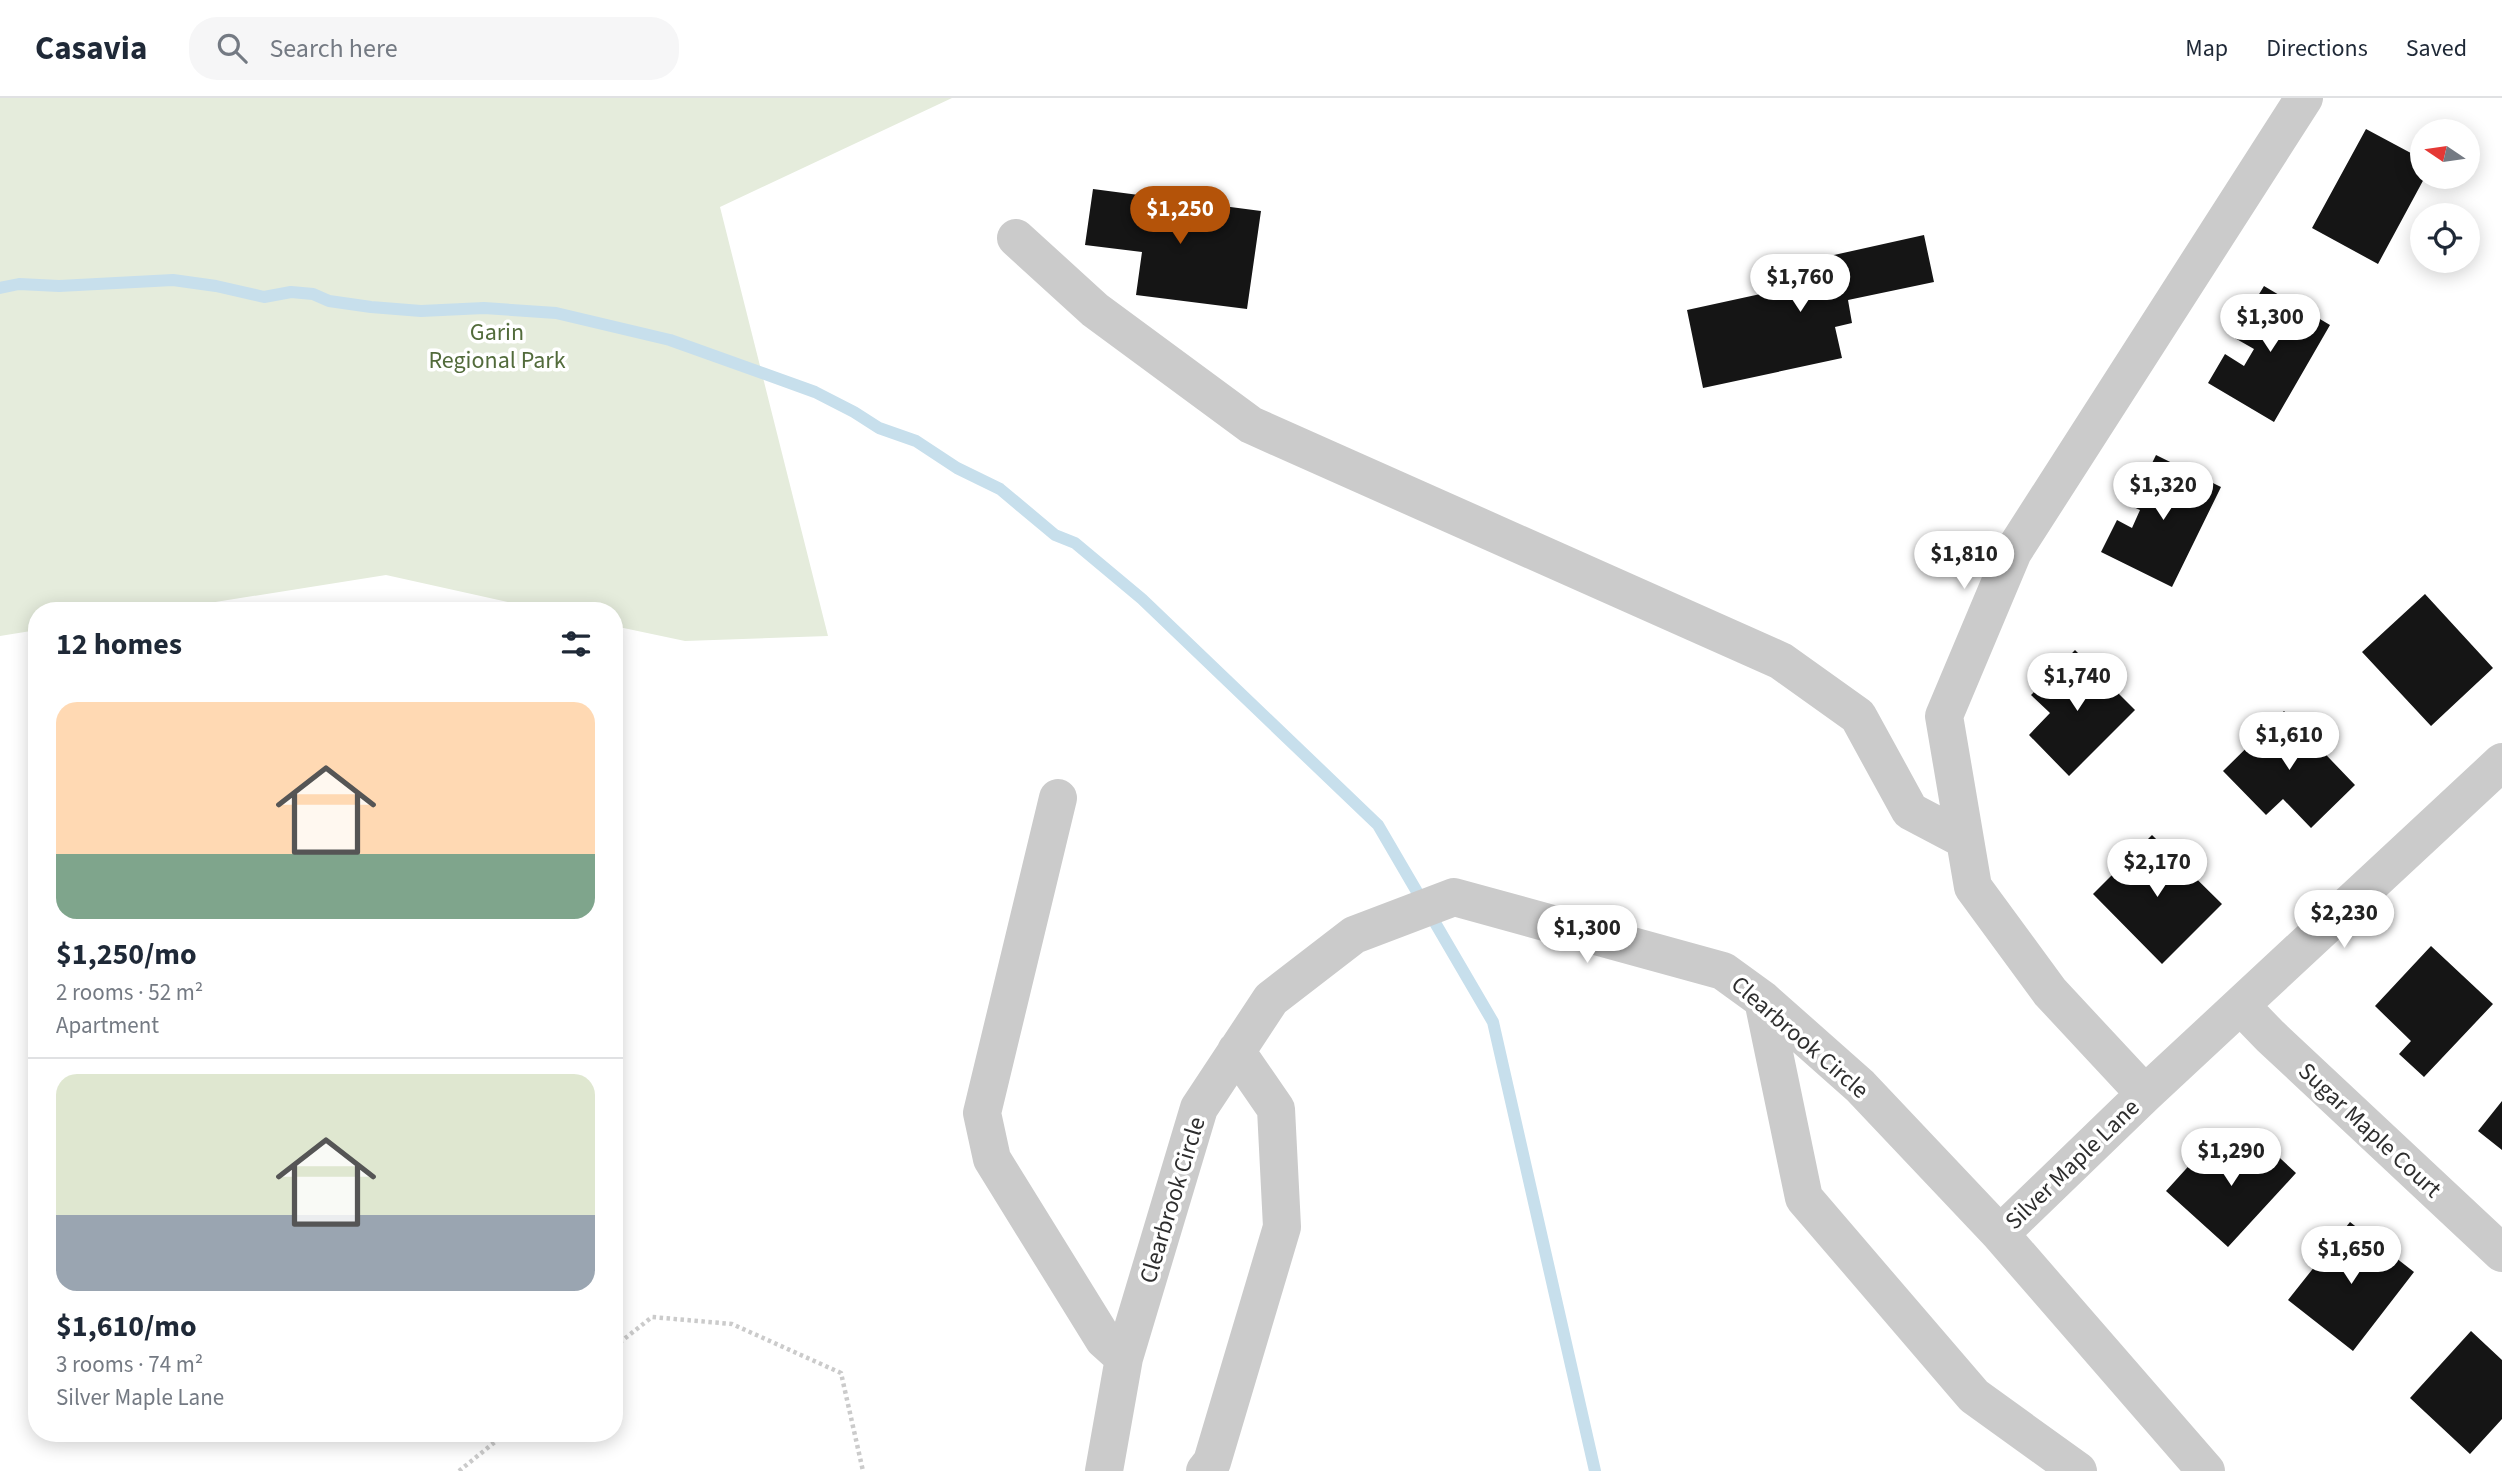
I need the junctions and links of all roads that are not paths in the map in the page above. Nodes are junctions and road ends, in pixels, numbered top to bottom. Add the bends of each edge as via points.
1 (2304, 98) edge
2 (1016, 238) dead end
3 (2502, 762) edge
4 (1058, 798) dead end
5 (1965, 841) junction
6 (1763, 1000) junction
7 (2241, 1006) junction
8 (1237, 1051) junction
9 (2145, 1094) junction
10 (2000, 1234) junction
11 (2502, 1253) edge
12 (1125, 1358) junction
13 (2202, 1470) edge
14 (1104, 1471) edge
15 (1205, 1471) edge
16 (2078, 1471) edge

1 - 5 street, Silver Maple Lane via 2013,552 1944,716
2 - 5 street via 1095,310 1251,425 1781,661 1858,716 1910,811
3 - 7 street, Silver Maple Lane
4 - 12 street via 982,1113 992,1159 1104,1340
5 - 9 street, Silver Maple Lane via 1973,887 2050,992
6 - 8 street, Clearbrook Circle via 1723,971 1454,897 1353,935 1271,999
6 - 10 street, Clearbrook Circle via 1860,1086
6 - 16 street via 1804,1198 1974,1396
7 - 9 street, Silver Maple Lane
7 - 11 street, Sugar Maple Court
8 - 12 street, Clearbrook Circle via 1199,1108
8 - 15 street via 1276,1109 1282,1227 1212,1462
9 - 10 street, Silver Maple Lane
10 - 13 street, Clearbrook Circle
12 - 14 street, Clearbrook Circle

